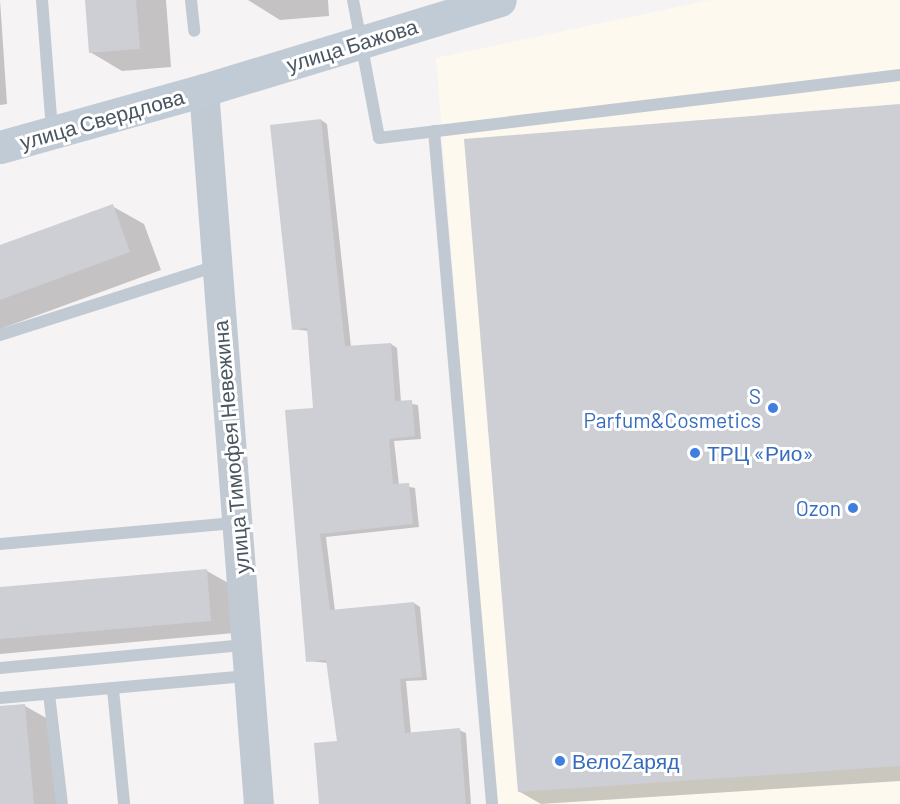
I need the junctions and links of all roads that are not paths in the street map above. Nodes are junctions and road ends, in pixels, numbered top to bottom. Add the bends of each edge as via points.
1 (42, 0) edge
2 (191, 0) edge
3 (353, 0) edge
4 (500, 0) edge
5 (194, 31) dead end
6 (360, 42) junction
7 (900, 75) edge
8 (204, 90) junction
9 (434, 131) junction
10 (52, 132) junction
11 (0, 147) edge
12 (216, 266) junction
13 (0, 335) edge
14 (238, 523) junction
15 (0, 544) edge
16 (245, 645) junction
17 (0, 668) edge
18 (248, 676) junction
19 (113, 689) junction
20 (49, 694) junction
21 (0, 698) edge
22 (62, 804) edge
23 (123, 804) edge
24 (259, 804) edge
25 (492, 804) edge

1 - 10 lane
2 - 5 lane
3 - 6 lane
4 - 6 main road, улица Бажова
6 - 8 main road, улица Бажова
6 - 9 lane via 379,138
7 - 9 lane
8 - 10 main road, улица Свердлова
8 - 12 street, улица Тимофея Невежина
9 - 25 lane
10 - 11 main road, улица Свердлова
12 - 13 lane
12 - 14 street, улица Тимофея Невежина
14 - 15 lane
14 - 16 street, улица Тимофея Невежина
16 - 17 lane
16 - 18 street, улица Тимофея Невежина
18 - 19 lane
18 - 24 street, улица Тимофея Невежина
19 - 20 lane
19 - 23 lane
20 - 21 lane
20 - 22 lane

